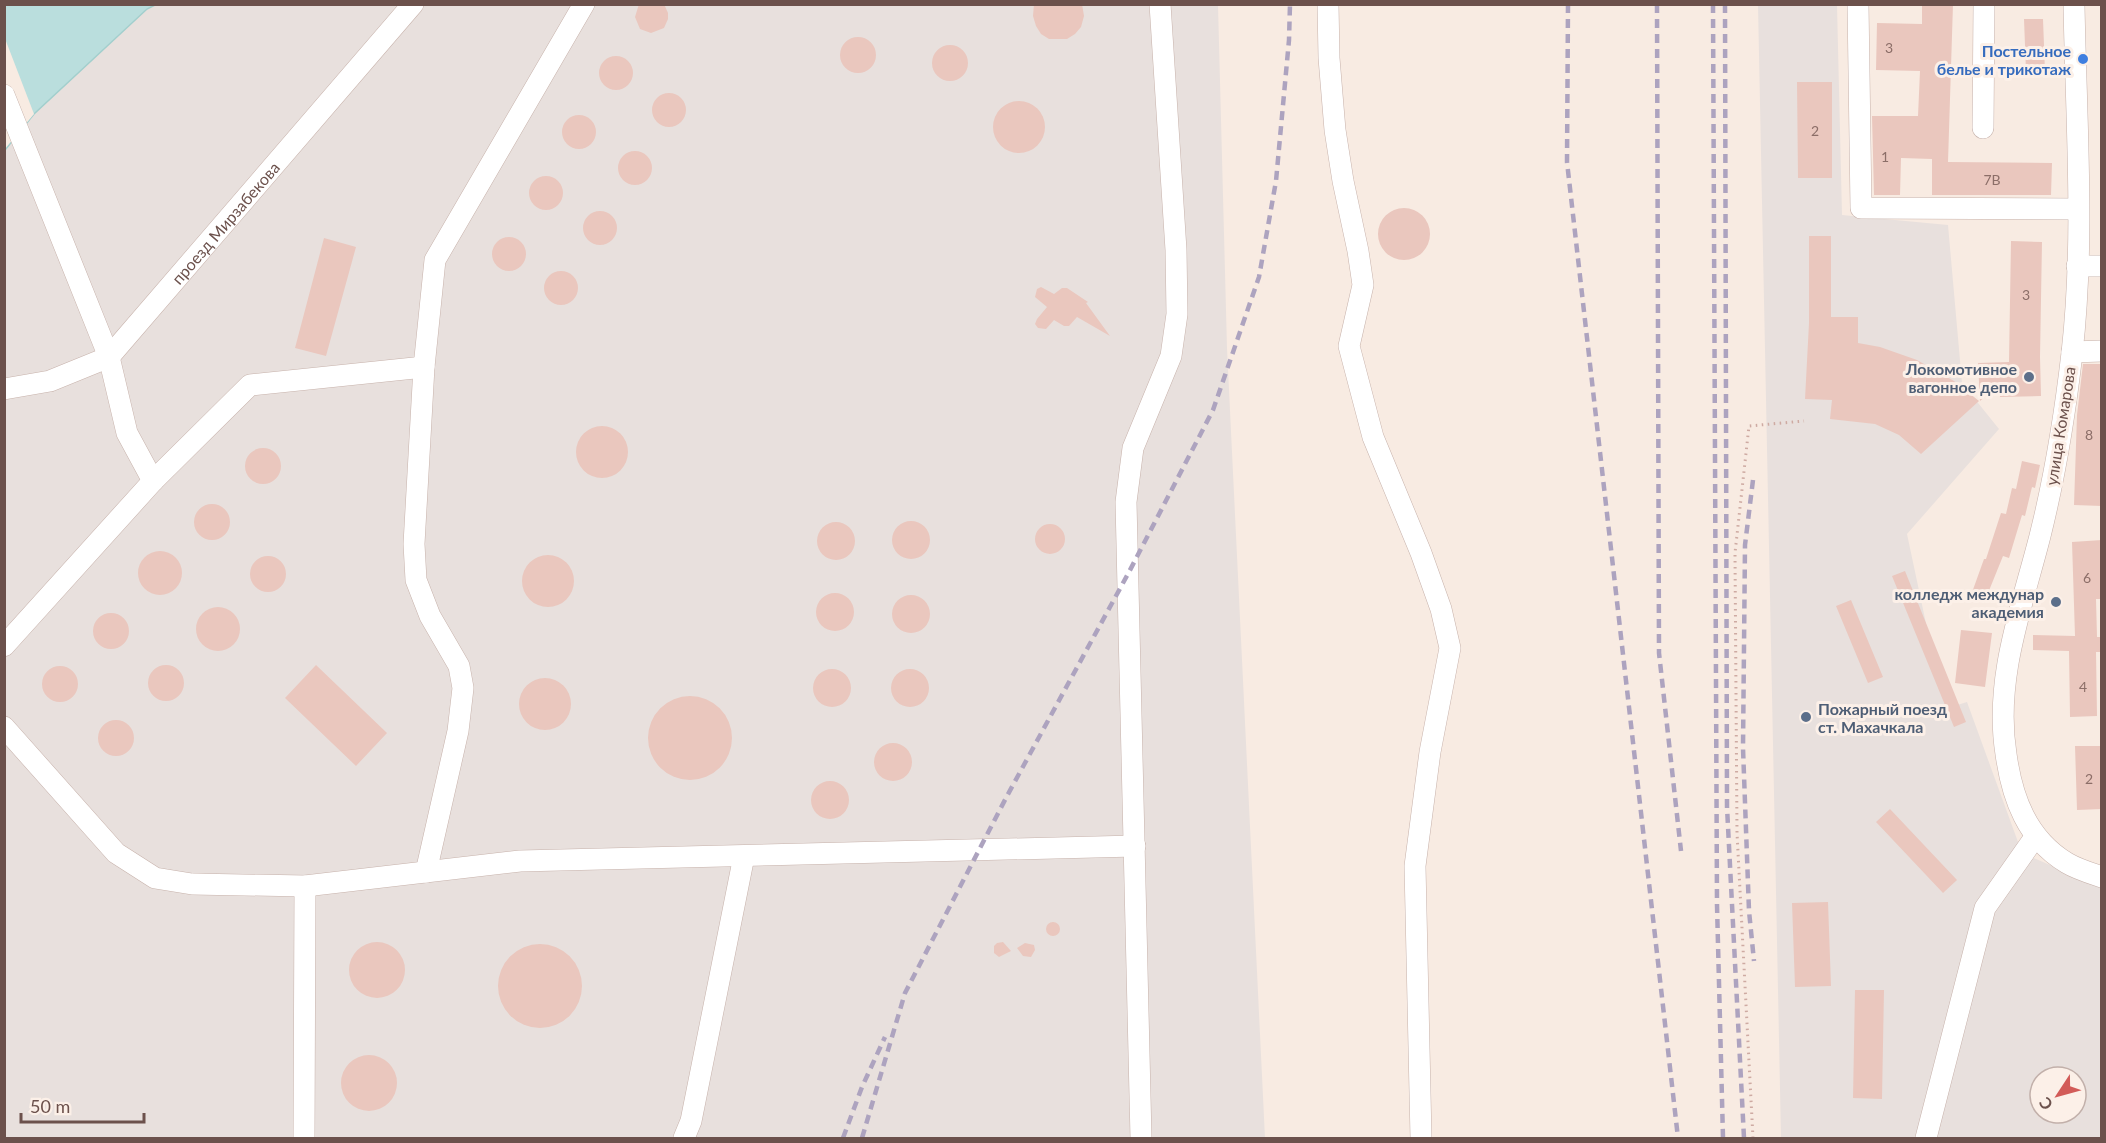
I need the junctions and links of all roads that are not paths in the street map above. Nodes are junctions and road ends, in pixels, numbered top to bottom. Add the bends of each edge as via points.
1 (413, 4) edge
2 (584, 4) edge
3 (1160, 4) edge
4 (1328, 4) edge
5 (1858, 4) edge
6 (1984, 4) edge
7 (2074, 4) edge
8 (4, 95) edge
9 (1983, 128) dead end
10 (2078, 209) junction
11 (2077, 266) junction
12 (2102, 266) edge
13 (2102, 351) edge
14 (2072, 352) junction
15 (109, 357) junction
16 (424, 367) junction
17 (4, 389) edge
18 (153, 481) junction
19 (4, 646) edge
20 (4, 727) edge
21 (2035, 837) junction
22 (1135, 846) junction
23 (744, 856) junction
24 (426, 872) junction
25 (2102, 877) edge
26 (304, 886) junction
27 (304, 1138) edge
28 (684, 1138) edge
29 (1141, 1138) edge
30 (1421, 1138) edge
31 (1926, 1138) edge

1 - 15 street, проезд Мирзабекова
2 - 16 street via 435,260
3 - 22 street via 1178,314 1171,356 1133,448 1126,502
4 - 30 street via 1335,130 1363,285 1349,346 1373,437 1421,553 1450,648 1430,752 1415,866
5 - 10 street via 1861,208
6 - 9 street
7 - 10 street, улица Комарова
8 - 15 street
10 - 11 street, улица Комарова
11 - 12 street
11 - 14 street, улица Комарова
13 - 14 street
14 - 21 street, улица Комарова via 2053,482 2008,654 2002,710 2014,797
15 - 17 street, проезд Мирзабекова via 50,381
15 - 18 street via 126,433
16 - 18 street via 250,385
16 - 24 street via 414,544 416,580 430,616 459,666 463,688 458,731
18 - 19 street
20 - 26 street via 116,853 155,878 192,885
21 - 25 street via 2067,863
21 - 31 street via 1985,908
22 - 23 street
22 - 29 street
23 - 24 street via 519,861
23 - 28 street via 691,1121
24 - 26 street
26 - 27 street

